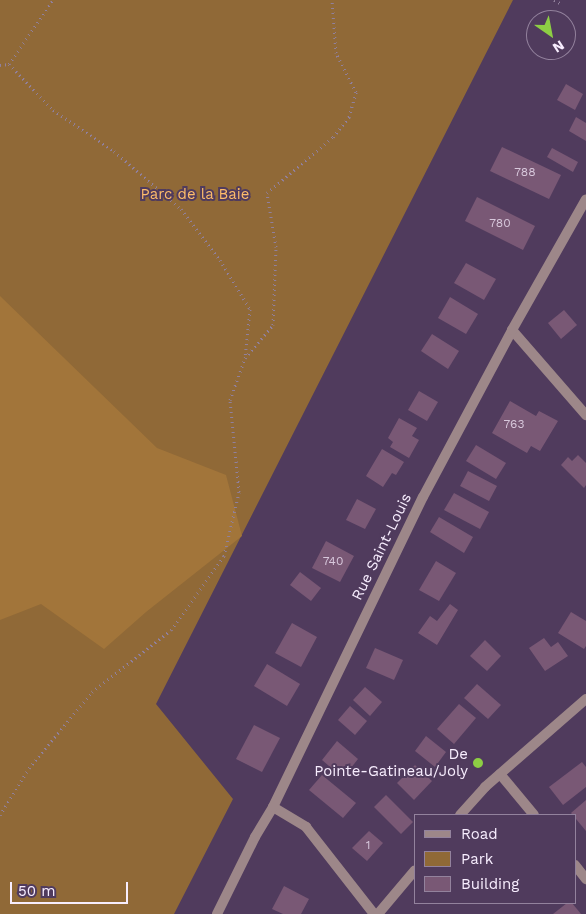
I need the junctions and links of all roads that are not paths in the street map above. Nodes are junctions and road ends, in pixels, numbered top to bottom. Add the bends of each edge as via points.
1 (586, 199) edge
2 (512, 330) junction
3 (586, 415) edge
4 (586, 699) edge
5 (500, 774) junction
6 (274, 807) junction
7 (461, 814) edge
8 (533, 814) edge
9 (576, 866) edge
10 (414, 871) edge
11 (586, 879) edge
12 (216, 914) edge
13 (376, 914) edge

1 - 2 street, Rue Saint-Louis
2 - 3 street
2 - 6 street, Rue Saint-Louis via 424,497
4 - 5 street
5 - 7 street
5 - 8 street
6 - 12 street, Rue Saint-Louis
6 - 13 street via 306,827
9 - 11 street
10 - 13 street

